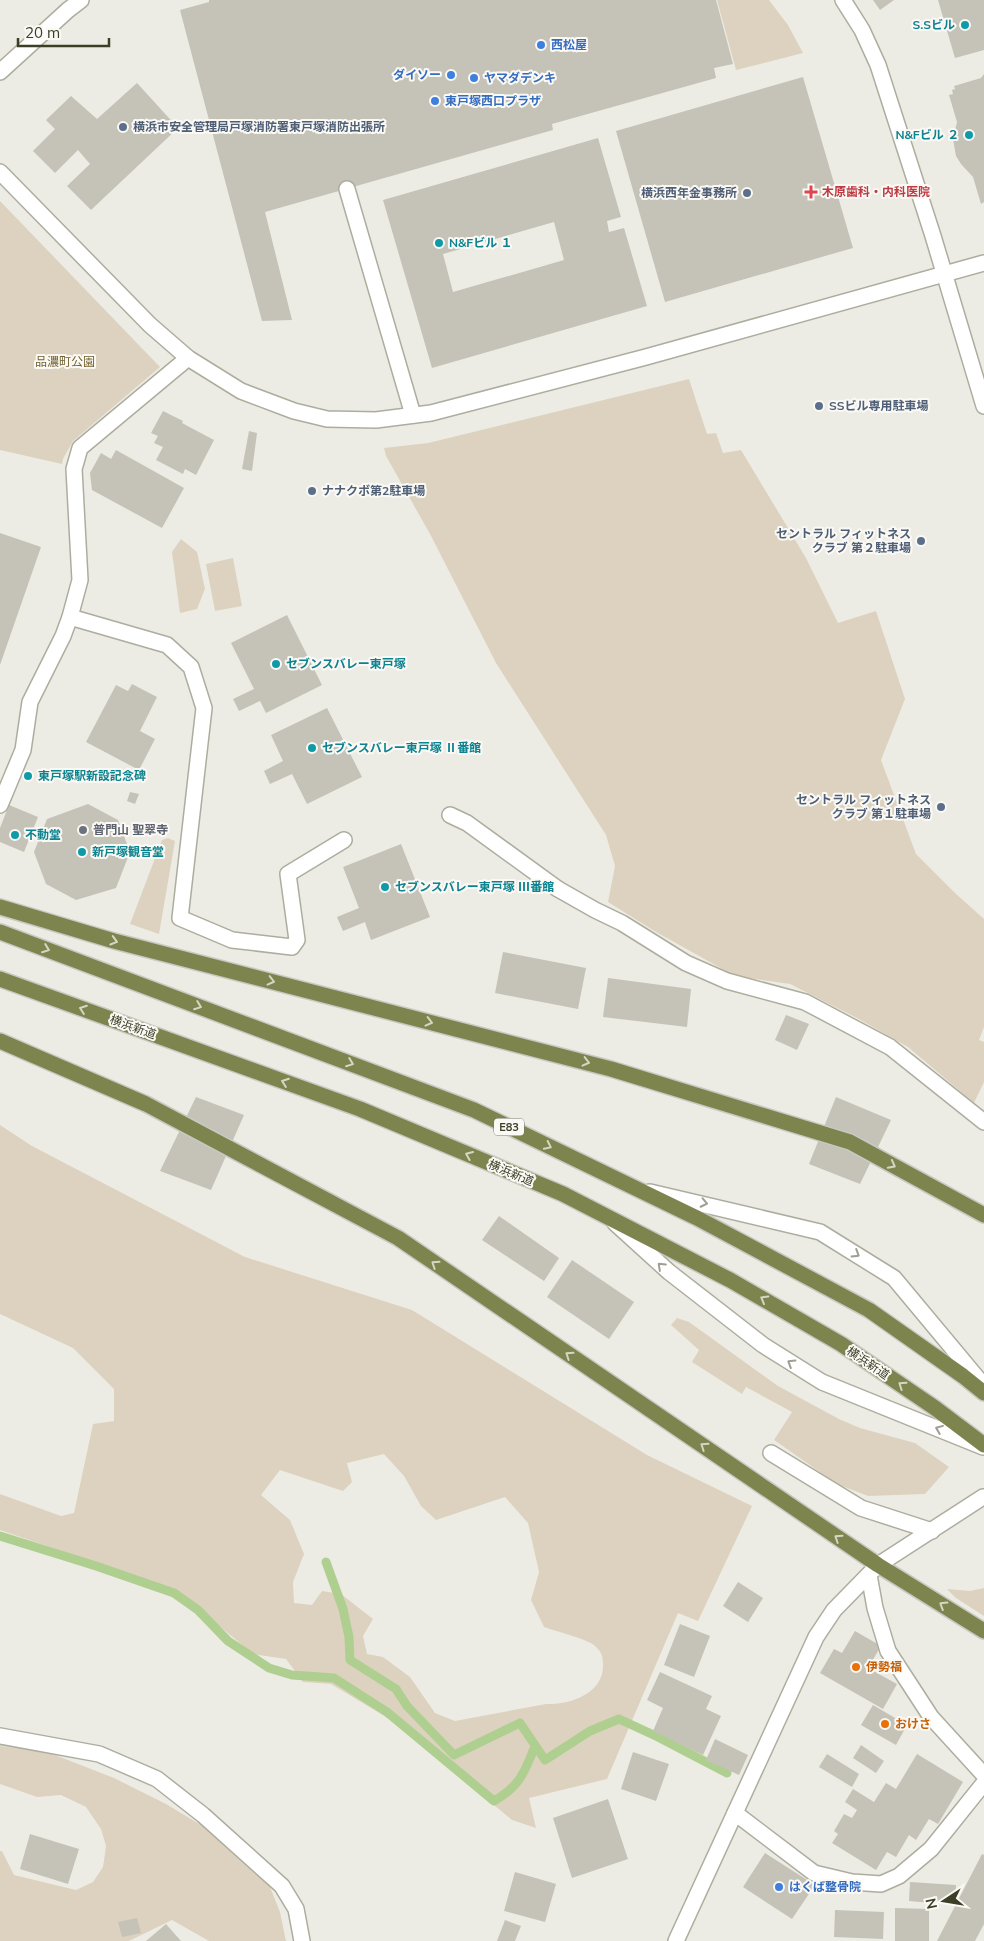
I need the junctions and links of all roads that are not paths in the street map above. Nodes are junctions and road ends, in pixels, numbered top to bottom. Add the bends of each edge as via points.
1 (81, 0) edge
2 (843, 0) edge
3 (0, 72) edge
4 (0, 172) edge
5 (347, 189) dead end
6 (984, 263) edge
7 (945, 274) junction
8 (188, 358) junction
9 (984, 406) edge
10 (412, 415) junction
11 (70, 617) junction
12 (0, 805) edge
13 (450, 815) dead end
14 (344, 840) dead end
15 (0, 907) edge
16 (0, 932) edge
17 (0, 979) edge
18 (0, 1041) edge
19 (984, 1122) edge
20 (639, 1190) junction
21 (984, 1215) edge
22 (609, 1218) junction
23 (984, 1386) edge
24 (984, 1393) edge
25 (984, 1446) edge
26 (771, 1453) dead end
27 (983, 1497) edge
28 (932, 1531) junction
29 (874, 1570) junction
30 (984, 1631) edge
31 (0, 1736) edge
32 (984, 1775) edge
33 (984, 1783) edge
34 (735, 1813) junction
35 (302, 1941) edge
36 (676, 1941) edge

1 - 3 street
2 - 7 street via 862,30 878,65
4 - 8 street via 150,325
5 - 10 street
6 - 7 street
7 - 9 street
7 - 10 street via 628,362 431,414
8 - 10 street via 241,391 294,411 352,420
8 - 11 street via 80,448 74,469 80,580
11 - 12 street via 30,702 24,750
11 - 14 street via 167,645 191,667 204,708 180,918 232,940 292,947 297,940 288,874
13 - 19 street via 467,823 558,889 622,923 686,963 726,981 805,1002 890,1047
15 -> 21 highway via 114,941 611,1069 850,1142
16 -> 20 highway, E83 via 474,1110
22 -> 17 highway, 横浜新道 via 562,1194 360,1109
29 -> 18 highway via 398,1238 146,1104
20 -> 23 street via 820,1232 894,1278
20 - 24 highway, E83 via 869,1310
25 -> 22 highway, 横浜新道 via 935,1408 840,1344 730,1280
25 -> 22 street via 822,1382 764,1345 676,1278
26 - 28 street via 862,1508
27 - 28 street
28 - 29 street
30 -> 29 highway
29 - 32 street via 875,1608 888,1651 931,1717
29 - 34 street via 834,1610 816,1637
31 - 35 street via 99,1754 157,1779 203,1815 282,1886 296,1909
33 - 34 street via 931,1849 899,1876 881,1884 852,1882 814,1873
34 - 36 street

